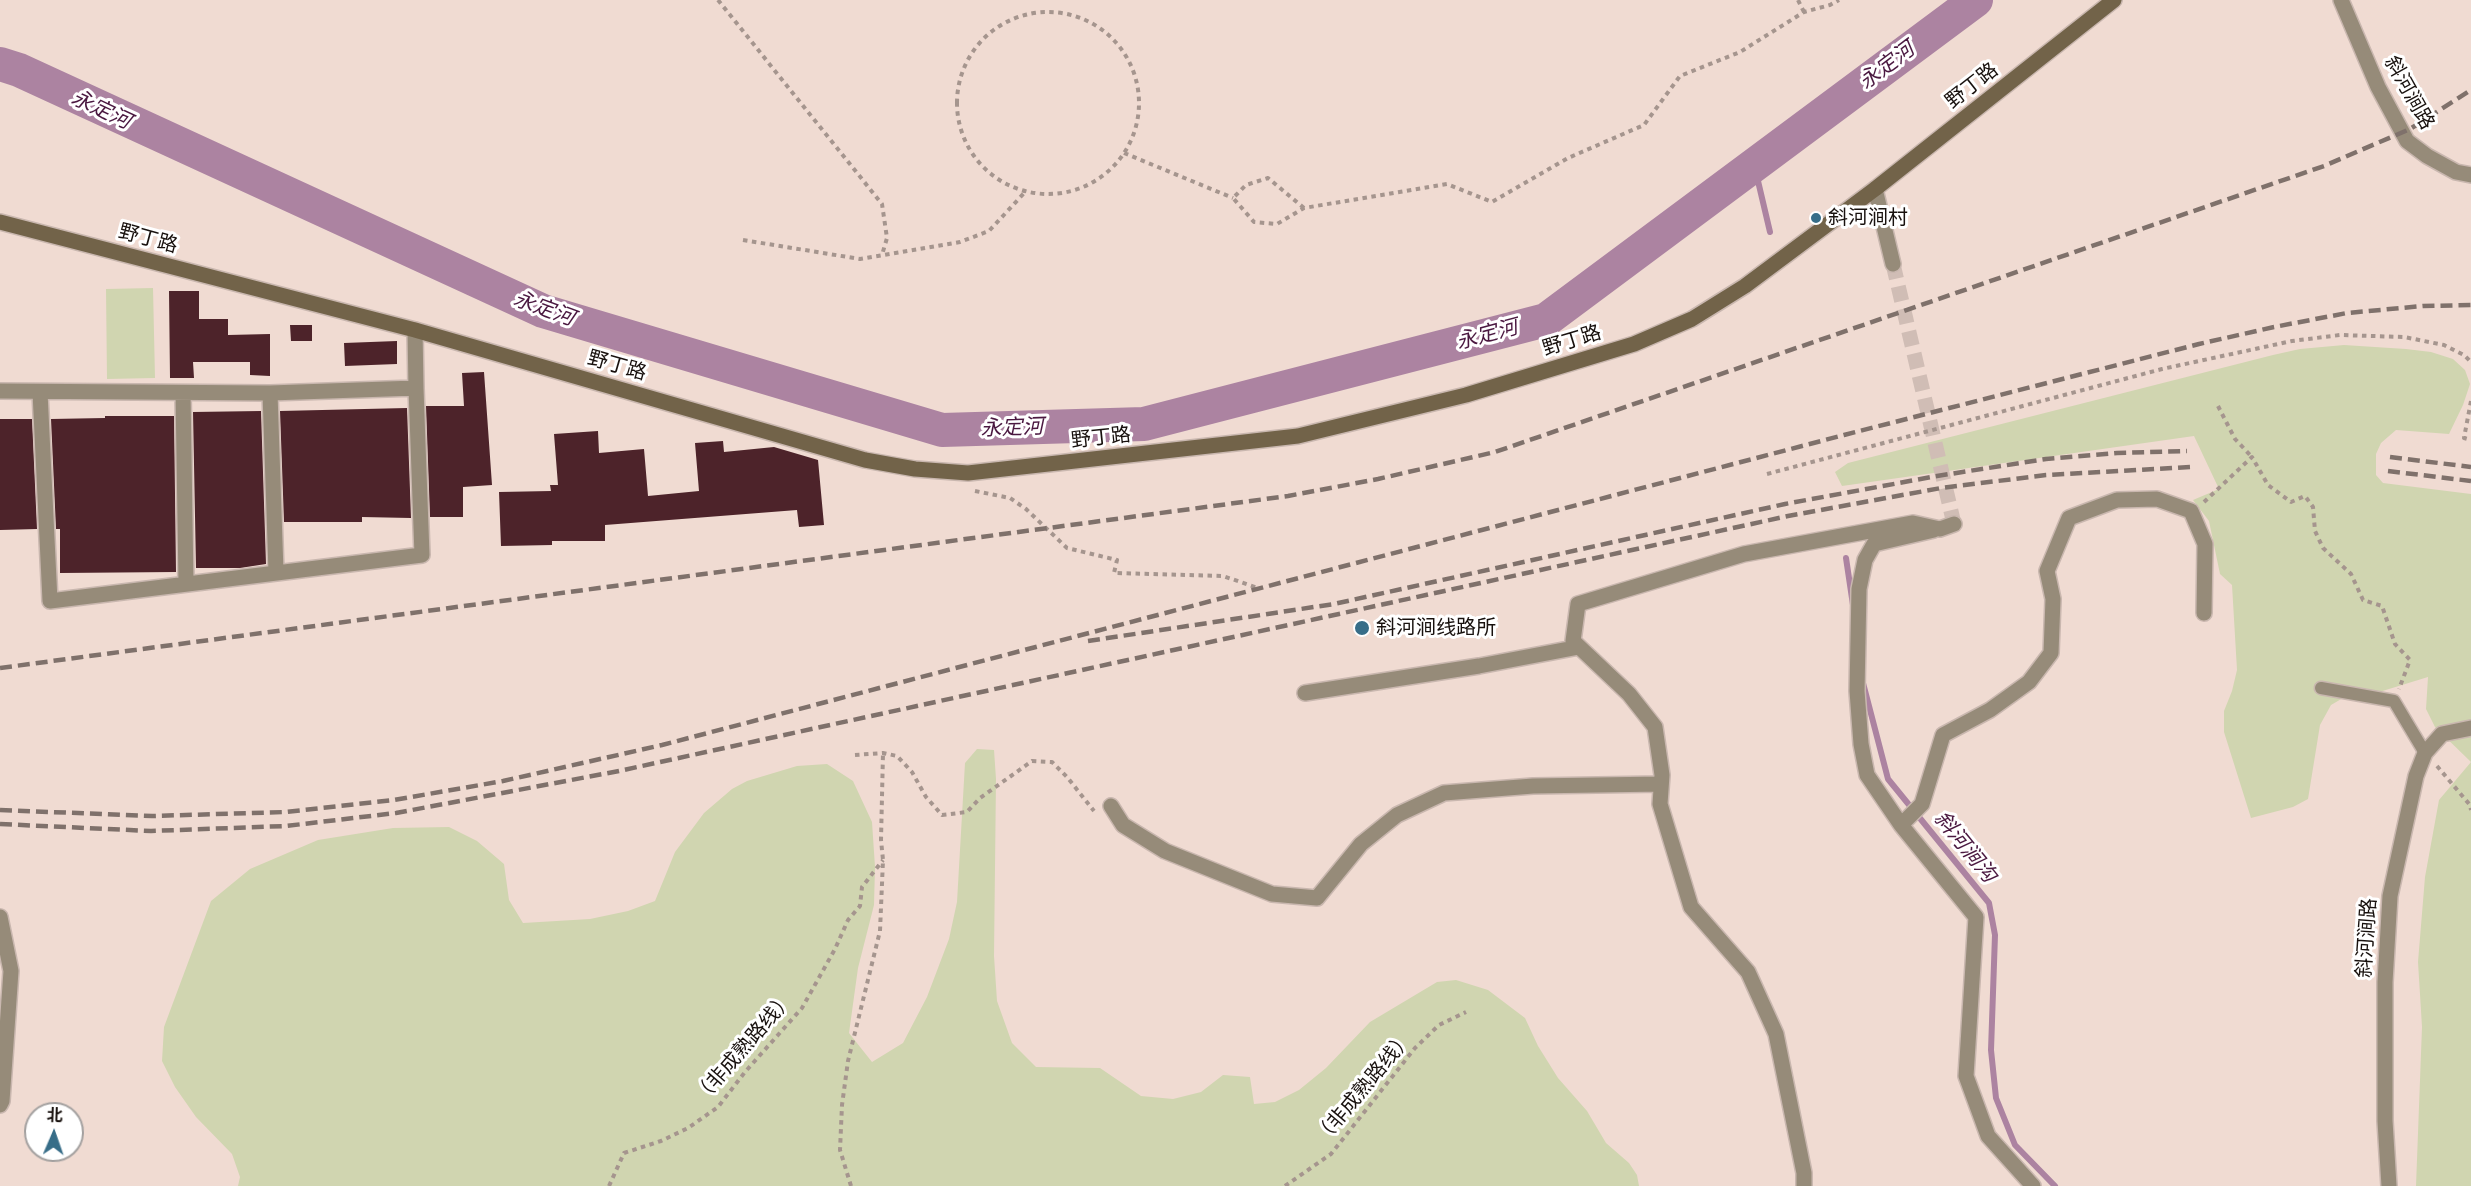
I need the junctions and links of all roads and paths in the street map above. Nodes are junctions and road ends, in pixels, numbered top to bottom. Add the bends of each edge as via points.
1 (718, 0) edge
2 (1798, 0) edge
3 (1839, 0) edge
4 (2114, 0) edge
5 (2341, 0) edge
6 (1804, 12) junction
7 (1124, 153) junction
8 (2471, 175) edge
9 (1875, 189) junction
10 (1026, 191) junction
11 (1233, 198) junction
12 (1304, 208) junction
13 (0, 222) edge
14 (743, 240) dead end
15 (882, 255) junction
16 (1893, 264) tunnel mouth
17 (415, 330) junction
18 (2471, 362) edge
19 (416, 388) junction
20 (0, 392) edge
21 (40, 392) junction
22 (183, 393) junction
23 (270, 393) junction
24 (2471, 401) edge
25 (2218, 406) dead end
26 (2471, 440) edge
27 (2252, 457) junction
28 (1767, 474) dead end
29 (972, 490) dead end
30 (2199, 530) junction
31 (276, 572) junction
32 (186, 584) junction
33 (1258, 588) dead end
34 (2204, 613) dead end
35 (1579, 647) junction
36 (2321, 688) dead end
37 (1305, 693) dead end
38 (2394, 701) junction
39 (2471, 728) edge
40 (883, 753) junction
41 (2425, 753) junction
42 (855, 755) dead end
43 (1661, 784) junction
44 (1111, 806) dead end
45 (2471, 810) edge
46 (1904, 822) junction
47 (1123, 825) junction
48 (883, 860) junction
49 (0, 917) edge
50 (1466, 1012) dead end
51 (0, 1105) edge
52 (609, 1186) edge
53 (851, 1186) edge
54 (1285, 1186) edge
55 (1804, 1186) edge
56 (2033, 1186) edge
57 (2389, 1186) edge

1 - 15 path via 882,204 887,238
2 - 6 path
3 - 6 path
4 - 9 main road, 野丁路
5 - 8 street, 斜河涧路 via 2378,87 2407,141 2456,172
6 - 12 path via 1740,52 1680,76 1644,125 1568,158 1492,202 1447,184
7 - 10 path via 1103,176 1076,190 1044,195
7 - 10 path via 1136,126 1139,97 1132,69 1117,44 1095,25 1067,14 1038,12 1010,20 985,36 967,59 957,87 957,118 967,147 987,172
7 - 11 path
9 - 16 street
9 - 17 main road, 野丁路 via 1745,286 1692,319 1634,344 1466,395 1298,436 968,473 865,460
10 - 15 path via 989,231 960,242
11 - 12 path via 1254,222 1277,224
11 - 12 path via 1246,185 1268,178
13 - 17 main road, 野丁路
14 - 15 path via 860,259
17 - 19 street
18 - 28 path via 2444,345 2404,337 2340,335 2292,341 2163,369
19 - 23 street
19 - 31 street via 422,555
20 - 21 street
21 - 22 street
21 - 32 street via 50,601
22 - 23 street
22 - 32 street
23 - 31 street
24 - 26 path via 2464,438
25 - 27 path via 2235,439
27 - 30 path via 2204,502
27 - 38 path via 2268,485 2291,502 2305,496 2313,507 2315,531 2323,548 2351,574 2363,600 2382,606 2395,644 2410,660
29 - 33 path via 1010,498 1026,508 1067,548 1117,560 1114,573 1223,576
30 - 34 street via 2205,544
30 - 46 street via 2191,511 2157,499 2117,500 2069,518 2047,571 2053,599 2051,654 2029,682 1990,710 1943,735 1922,804
31 - 32 street
35 - 37 street
35 - 43 street via 1629,694 1655,727
35 - 46 street via 1573,641 1578,604 1744,554 1913,522 1947,526 1874,544 1865,560 1859,589 1857,674 1861,744 1867,775
36 - 38 lane
38 - 41 lane
39 - 41 street, 斜河涧路 via 2442,734
40 - 42 path
40 - 47 path via 897,756 942,815 967,812 1032,761 1042,761 1052,762 1059,769 1101,820
40 - 48 path
41 - 45 path
41 - 57 street, 斜河涧路 via 2416,776 2390,896 2385,982
43 - 47 street via 1533,786 1444,793 1397,815 1361,844 1317,898 1272,894 1164,851
43 - 55 street via 1660,804 1691,906 1748,972 1776,1034
44 - 47 street
46 - 56 street via 1976,917 1966,1076 1988,1136
48 - 52 path, （非成熟路线） via 862,887 860,906 848,920 802,1008 718,1107 688,1128 624,1153
48 - 53 path via 880,931 848,1061 842,1105 840,1150
49 - 51 street via 11,971
50 - 54 path, （非成熟路线） via 1439,1025 1415,1048 1331,1154

